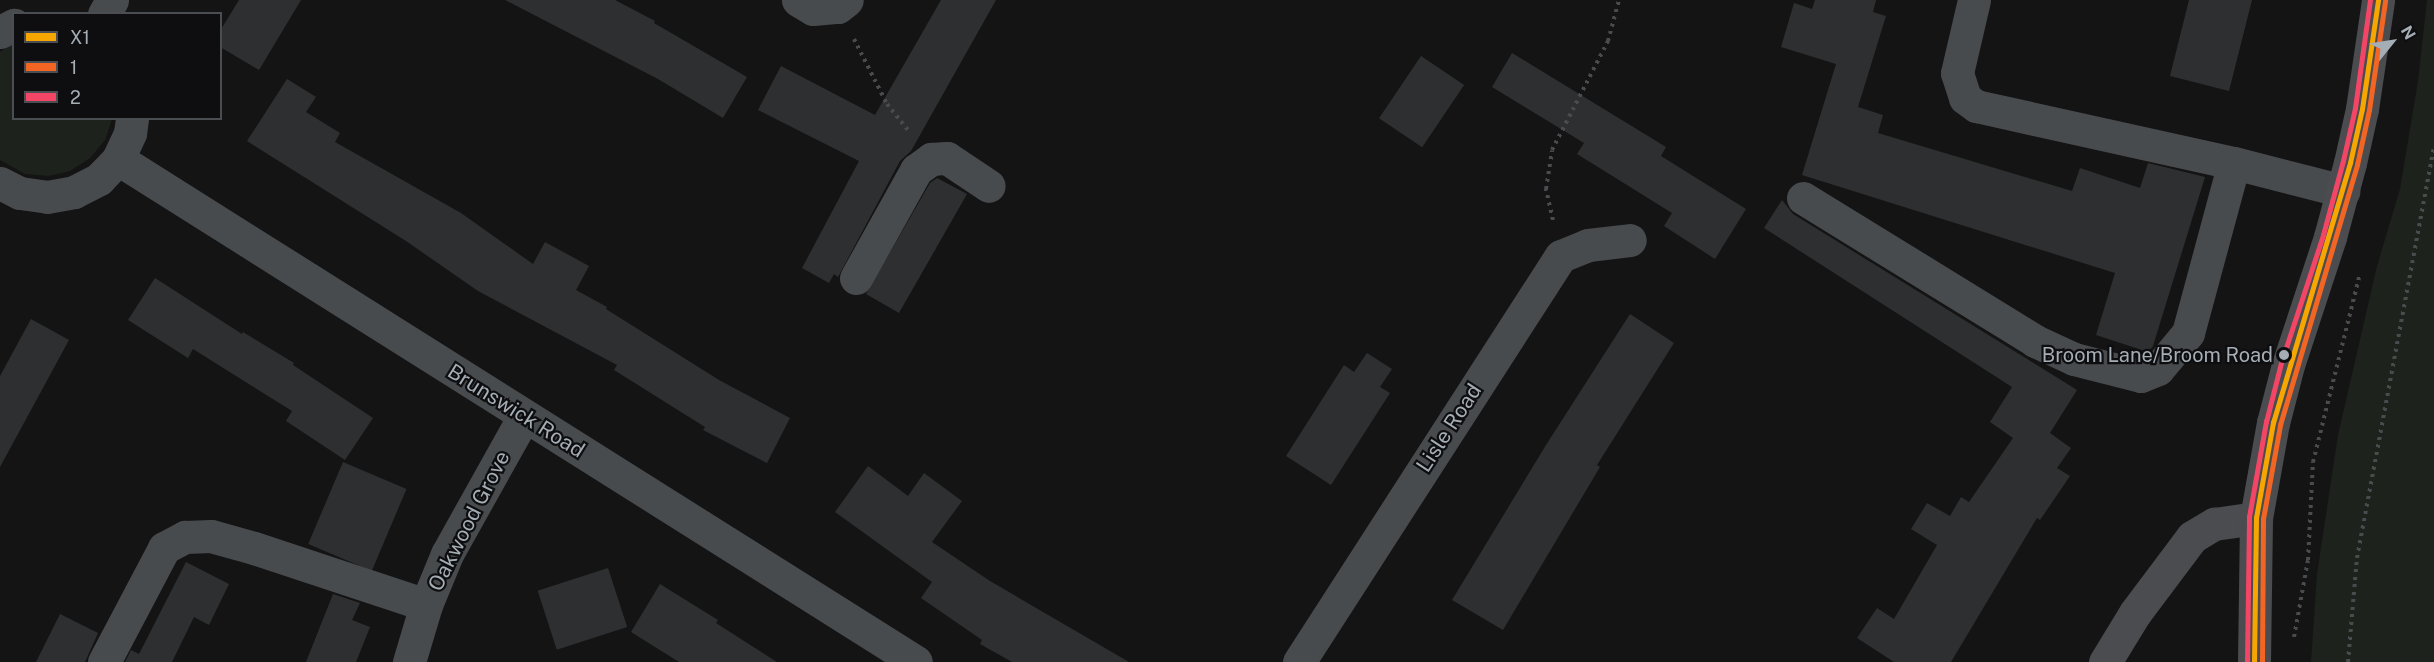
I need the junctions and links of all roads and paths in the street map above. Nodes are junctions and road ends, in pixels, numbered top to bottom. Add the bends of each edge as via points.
1 (798, 0) edge
2 (1619, 0) edge
3 (1974, 0) edge
4 (2378, 0) edge
5 (842, 3) edge
6 (132, 120) edge
7 (2434, 147) edge
8 (118, 159) junction
9 (931, 159) junction
10 (2234, 163) junction
11 (0, 183) edge
12 (989, 186) dead end
13 (2343, 191) junction
14 (1803, 198) dead end
15 (1630, 240) dead end
16 (1561, 256) junction
17 (2360, 274) dead end
18 (856, 278) dead end
19 (524, 416) junction
20 (2256, 518) junction
21 (426, 605) junction
22 (2293, 642) dead end
23 (104, 662) edge
24 (409, 662) edge
25 (916, 662) edge
26 (1299, 662) edge
27 (2105, 662) edge
28 (2254, 662) edge
29 (2348, 662) edge

1 - 5 street via 813,9
2 - 16 path via 1608,41 1552,150 1546,189
3 - 10 street via 1957,73 1965,98 1976,106
4 - 13 main road via 2362,109
5 - 9 path via 888,104
6 - 8 street
7 - 29 path via 2356,558
8 - 11 street via 99,179 74,192 47,197 20,193
8 - 19 street, Brunswick Road
9 - 12 street via 947,158
9 - 18 street via 916,170
10 - 13 street
10 - 14 street via 2188,333 2158,369 2141,376 2074,359 2035,342
13 - 20 main road via 2288,365
15 - 16 street via 1588,245
16 - 26 street, Lisle Road
17 - 22 path via 2313,462 2308,560
19 - 21 street, Oakwood Grove via 447,554
19 - 25 street, Brunswick Road
20 - 27 main road via 2214,524 2192,537 2135,613
20 - 28 main road
21 - 23 street via 254,548 211,536 185,537 164,548
21 - 24 street, Oakwood Grove

